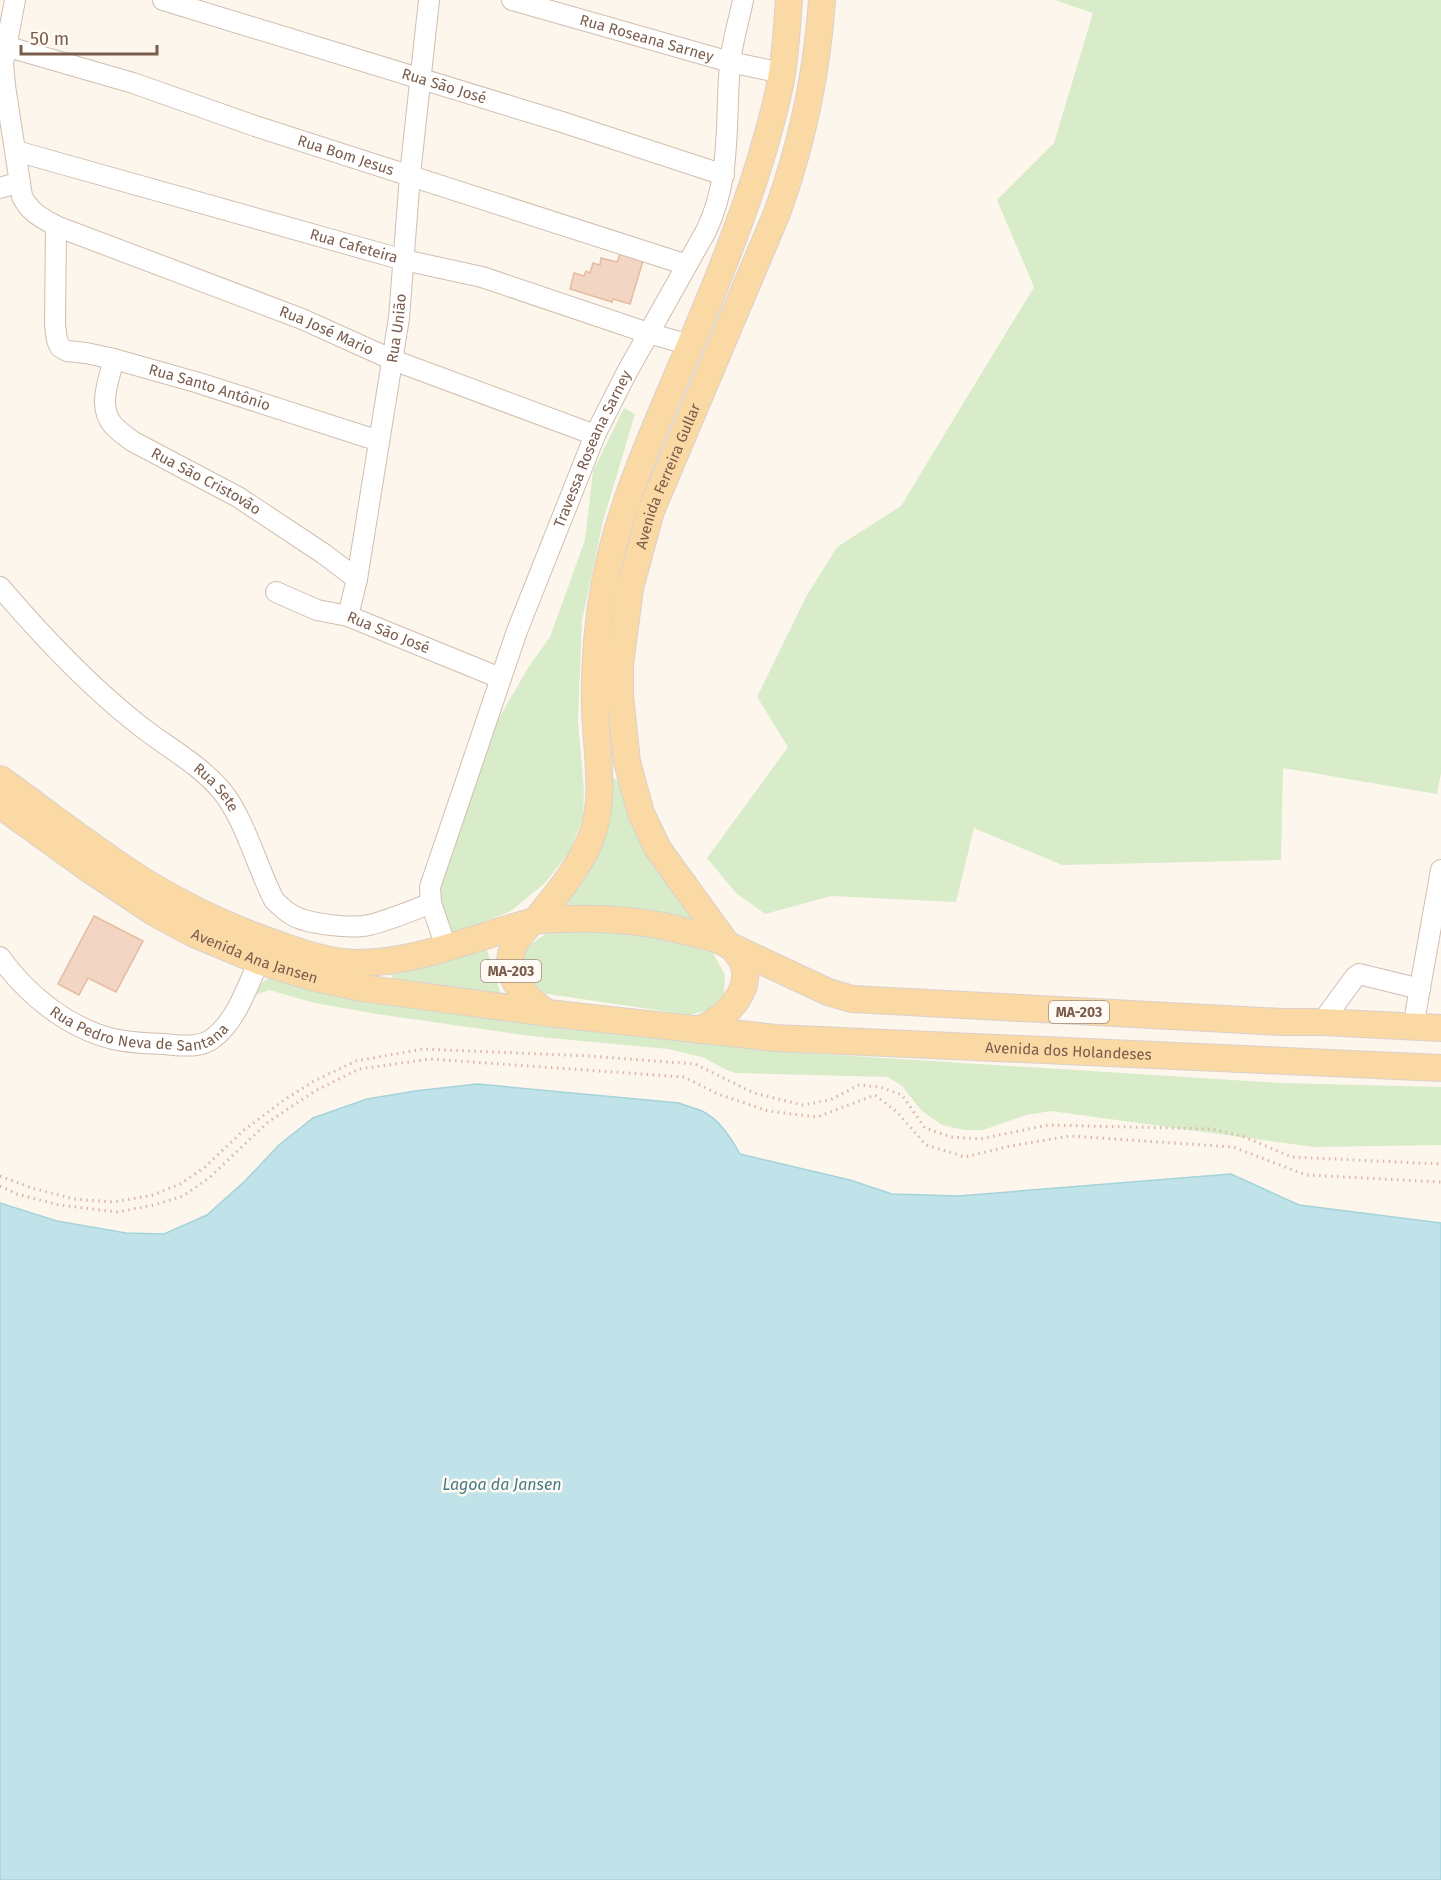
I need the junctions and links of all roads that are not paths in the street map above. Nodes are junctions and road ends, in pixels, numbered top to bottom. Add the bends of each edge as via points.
1 (15, 0) edge
2 (163, 0) edge
3 (429, 0) edge
4 (512, 0) edge
5 (743, 0) edge
6 (789, 0) edge
7 (822, 0) edge
8 (553, 6) edge
9 (5, 46) junction
10 (730, 62) junction
11 (782, 73) junction
12 (420, 79) junction
13 (16, 151) junction
14 (724, 175) junction
15 (410, 176) junction
16 (20, 182) junction
17 (0, 188) edge
18 (56, 226) junction
19 (404, 260) junction
20 (687, 265) junction
21 (648, 333) junction
22 (690, 345) junction
23 (114, 359) junction
24 (393, 360) junction
25 (678, 374) junction
26 (704, 383) junction
27 (596, 435) junction
28 (379, 441) junction
29 (357, 579) junction
30 (0, 587) edge
31 (276, 592) dead end
32 (348, 616) junction
33 (500, 678) junction
34 (0, 779) edge
35 (0, 805) edge
36 (1441, 870) edge
37 (431, 903) junction
38 (534, 921) junction
39 (728, 944) junction
40 (446, 946) junction
41 (0, 957) edge
42 (259, 961) junction
43 (1420, 989) junction
44 (547, 1013) junction
45 (1322, 1022) junction
46 (1413, 1027) junction
47 (1441, 1028) edge
48 (698, 1030) junction
49 (1058, 1050) junction
50 (1441, 1068) edge

1 - 9 street, Rua José Mario
2 - 12 street, Rua São José
3 - 12 street, Rua União
4 - 8 street, Rua Roseana Sarney
5 - 10 street, Travessa Roseana Sarney
6 - 11 main road, Avenida Ferreira Gullar
7 - 26 main road, Avenida Ferreira Gullar via 812,88 793,170
8 - 10 street, Rua Roseana Sarney
9 - 13 street, Rua José Mario via 5,86
9 - 15 street, Rua Bom Jesus via 133,83
10 - 11 street, Rua Roseana Sarney
10 - 14 street, Travessa Roseana Sarney
11 - 22 main road, Avenida Ferreira Gullar via 748,201
12 - 14 street, Rua São José
12 - 15 street, Rua União
13 - 16 street, Rua José Mario
13 - 19 street, Rua Cafeteira
14 - 20 street, Travessa Roseana Sarney via 710,222
15 - 19 street, Rua União
15 - 20 street, Rua Bom Jesus
16 - 17 street
16 - 18 street, Rua José Mario via 22,196 32,212
18 - 23 street, Rua Santo Antônio via 57,340 63,350
18 - 24 street, Rua José Mario via 302,320
19 - 21 street, Rua Cafeteira via 482,277
19 - 24 street, Rua União
20 - 21 street, Travessa Roseana Sarney
21 - 22 street, Rua Cafeteira
21 - 27 street, Travessa Roseana Sarney
22 - 25 main road, Avenida Ferreira Gullar
23 - 28 street, Rua Santo Antônio
23 - 29 street, Rua São Cristovão via 105,408 120,432 238,497
24 - 27 street, Rua José Mario
24 - 28 street, Rua União
25 - 26 main road
25 - 38 main road, Avenida Ferreira Gullar via 632,487 604,587 596,661 596,823 574,869
26 - 39 main road, Avenida Ferreira Gullar via 645,530 626,611 620,696 627,762 641,813 658,849
27 - 33 street, Travessa Roseana Sarney
28 - 29 street, Rua União
29 - 32 street, Rua União
30 - 37 street, Rua Sete via 99,690 221,790 233,807 274,900 283,909 301,919 354,927
31 - 32 street, Rua São José via 317,610
32 - 33 street, Rua São José
33 - 37 street, Travessa Roseana Sarney via 434,873
34 - 40 main road, Avenida Ana Jansen via 150,884 259,938 310,956 357,963 405,958
35 - 42 main road, Avenida Ana Jansen via 155,913
36 - 43 street
37 - 40 street
38 - 39 main road, MA-203 via 636,921
38 - 40 main road, Avenida Ana Jansen
38 - 44 main road, MA-203 via 514,943 510,969 521,992
39 - 45 main road, MA-203 via 818,988 852,999
39 - 48 main road, Avenida Ferreira Gullar via 743,966 741,992 723,1016
41 - 42 street, Rua Pedro Neva de Santana via 25,987 49,1007 98,1035 122,1041 192,1046 206,1043 226,1026
42 - 44 main road, Avenida Ana Jansen via 362,988
43 - 45 street via 1359,974
43 - 46 street
44 - 48 main road, Avenida Ana Jansen
45 - 46 main road, MA-203
46 - 47 main road, MA-203
46 - 49 main road via 1407,1046 1393,1053 1094,1039
48 - 49 main road, Avenida dos Holandeses via 776,1038
49 - 50 main road, Avenida dos Holandeses

